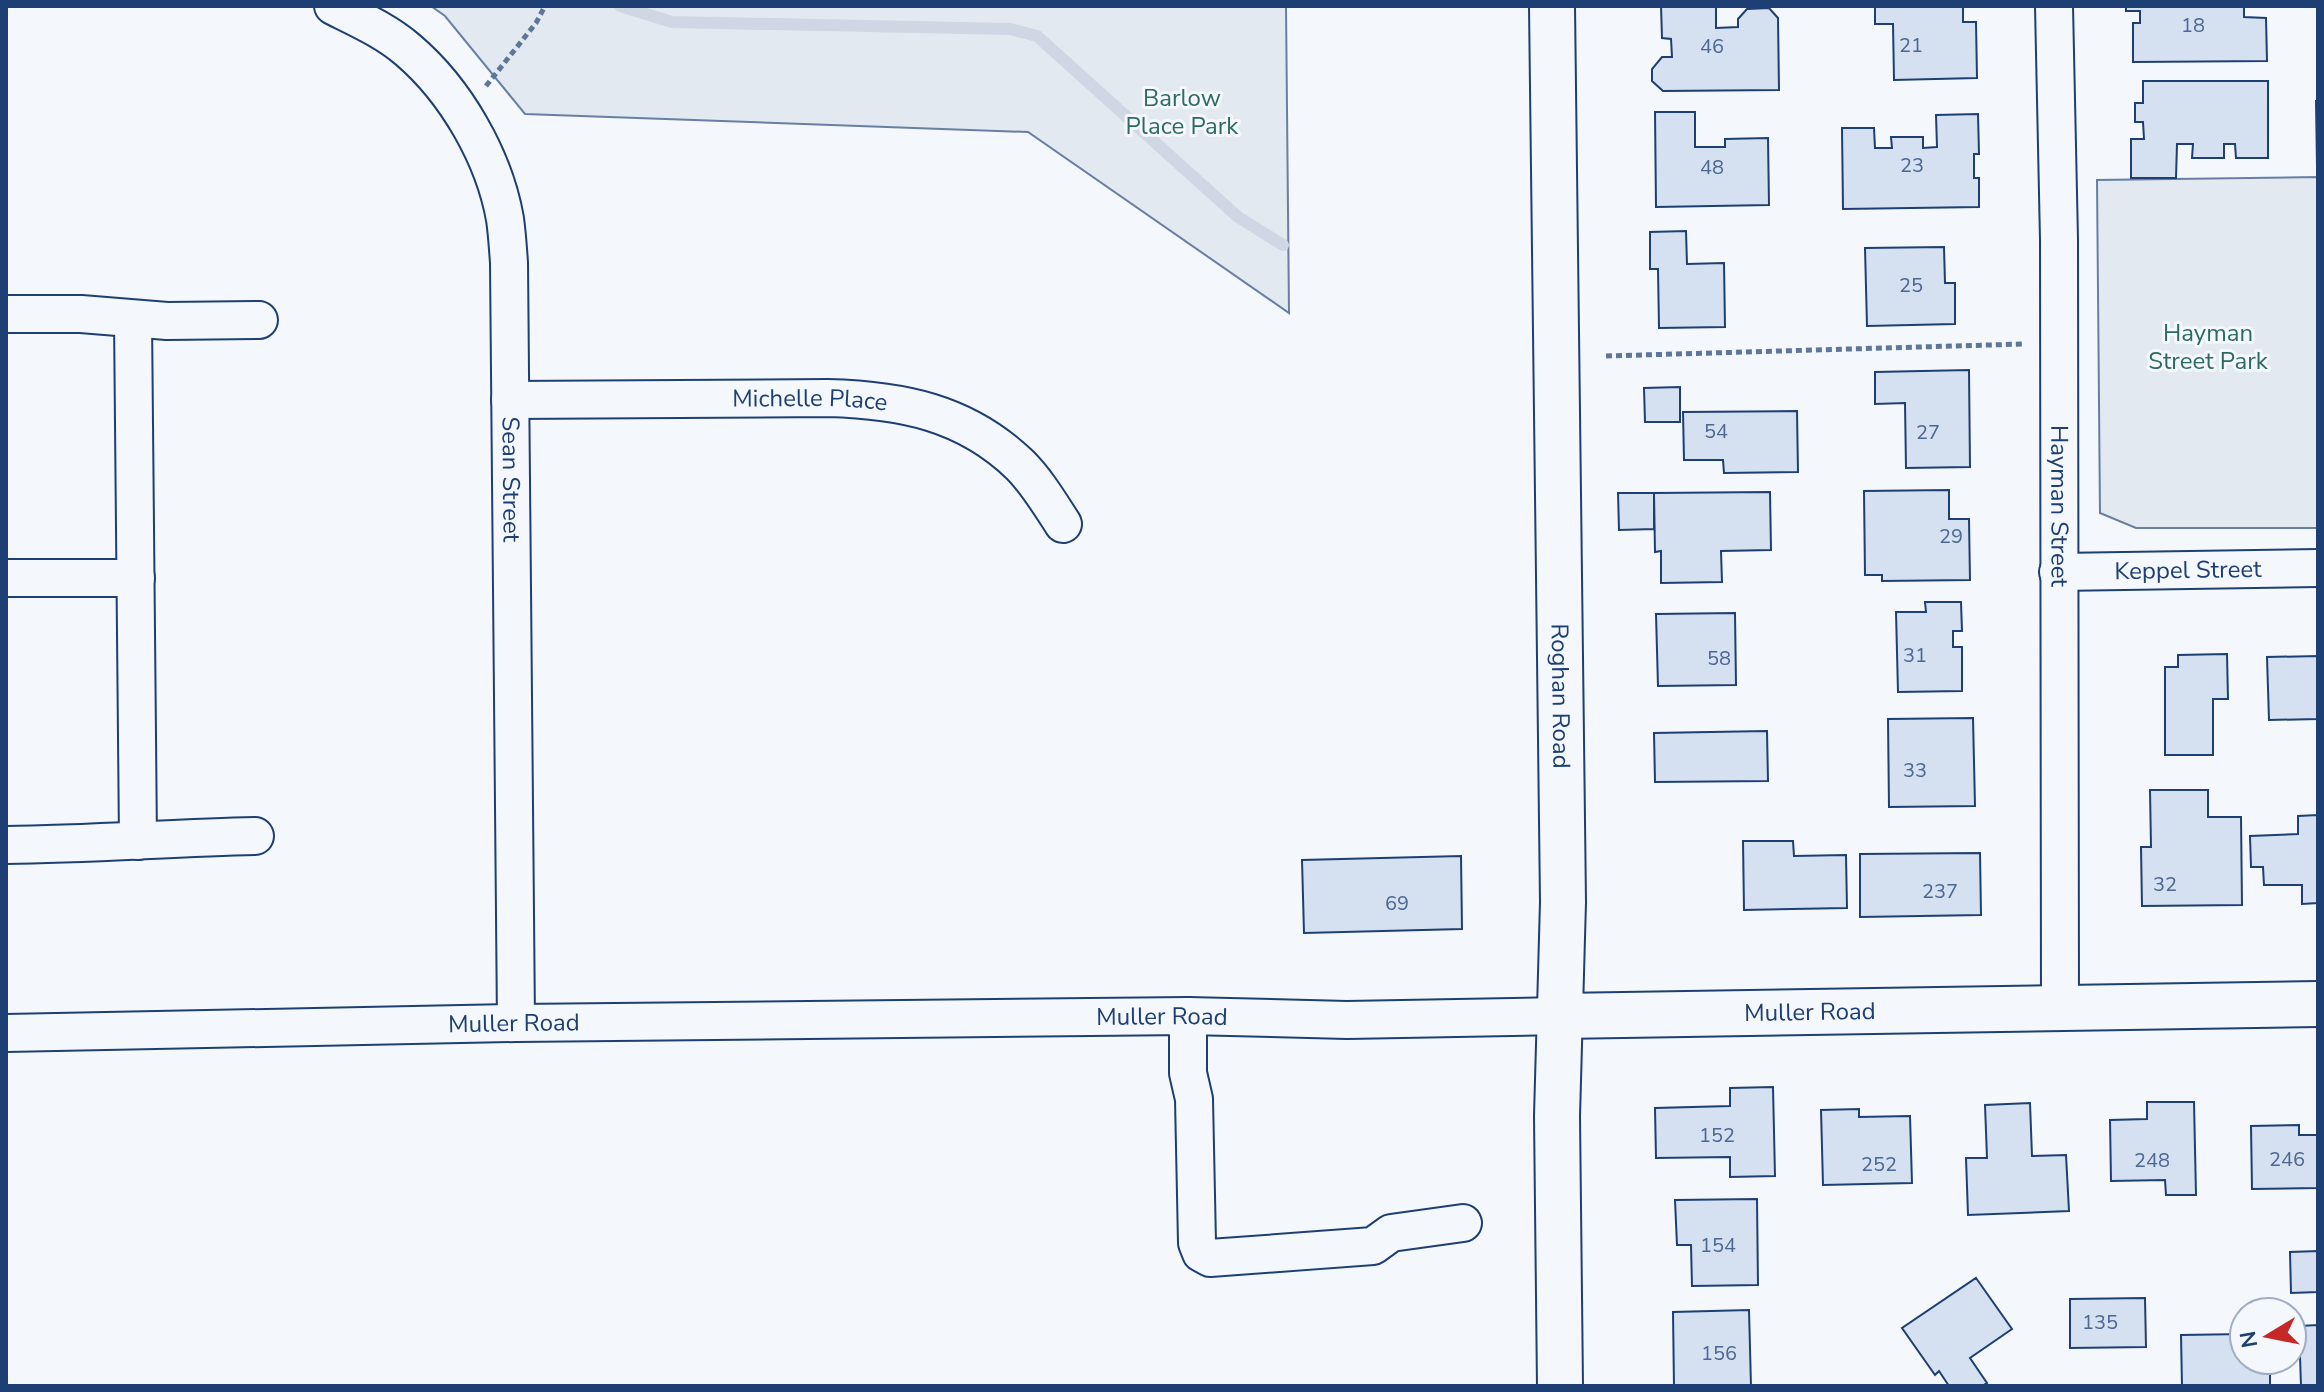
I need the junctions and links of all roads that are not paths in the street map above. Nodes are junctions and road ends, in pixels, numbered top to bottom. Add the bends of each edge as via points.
1 (333, 6) edge
2 (1552, 6) edge
3 (2054, 6) edge
4 (6, 314) edge
5 (133, 319) junction
6 (259, 320) dead end
7 (510, 400) junction
8 (1063, 524) dead end
9 (2318, 568) edge
10 (2058, 572) junction
11 (6, 578) edge
12 (136, 578) junction
13 (255, 836) dead end
14 (138, 841) junction
15 (6, 845) edge
16 (2318, 1004) edge
17 (2060, 1008) junction
18 (1188, 1016) junction
19 (1560, 1016) junction
20 (516, 1023) junction
21 (6, 1033) edge
22 (1463, 1223) dead end
23 (1560, 1386) edge

1 - 7 street, Sean Street via 408,49 464,115 495,184 509,263
2 - 19 main road, Roghan Road
3 - 10 street, Hayman Street
4 - 5 street
5 - 6 street
5 - 12 street
7 - 8 street, Michelle Place via 828,398 909,405 937,413 993,443 1021,466
7 - 20 street, Sean Street
9 - 10 street, Keppel Street
10 - 17 street, Hayman Street
11 - 12 street
12 - 14 street
13 - 14 street
14 - 15 street
16 - 17 main road, Muller Road
17 - 19 main road, Muller Road
18 - 19 street, Muller Road
18 - 20 street, Muller Road
18 - 22 street via 1201,1253 1210,1258 1373,1246 1391,1233
19 - 23 main road, Roghan Road
20 - 21 street, Muller Road

